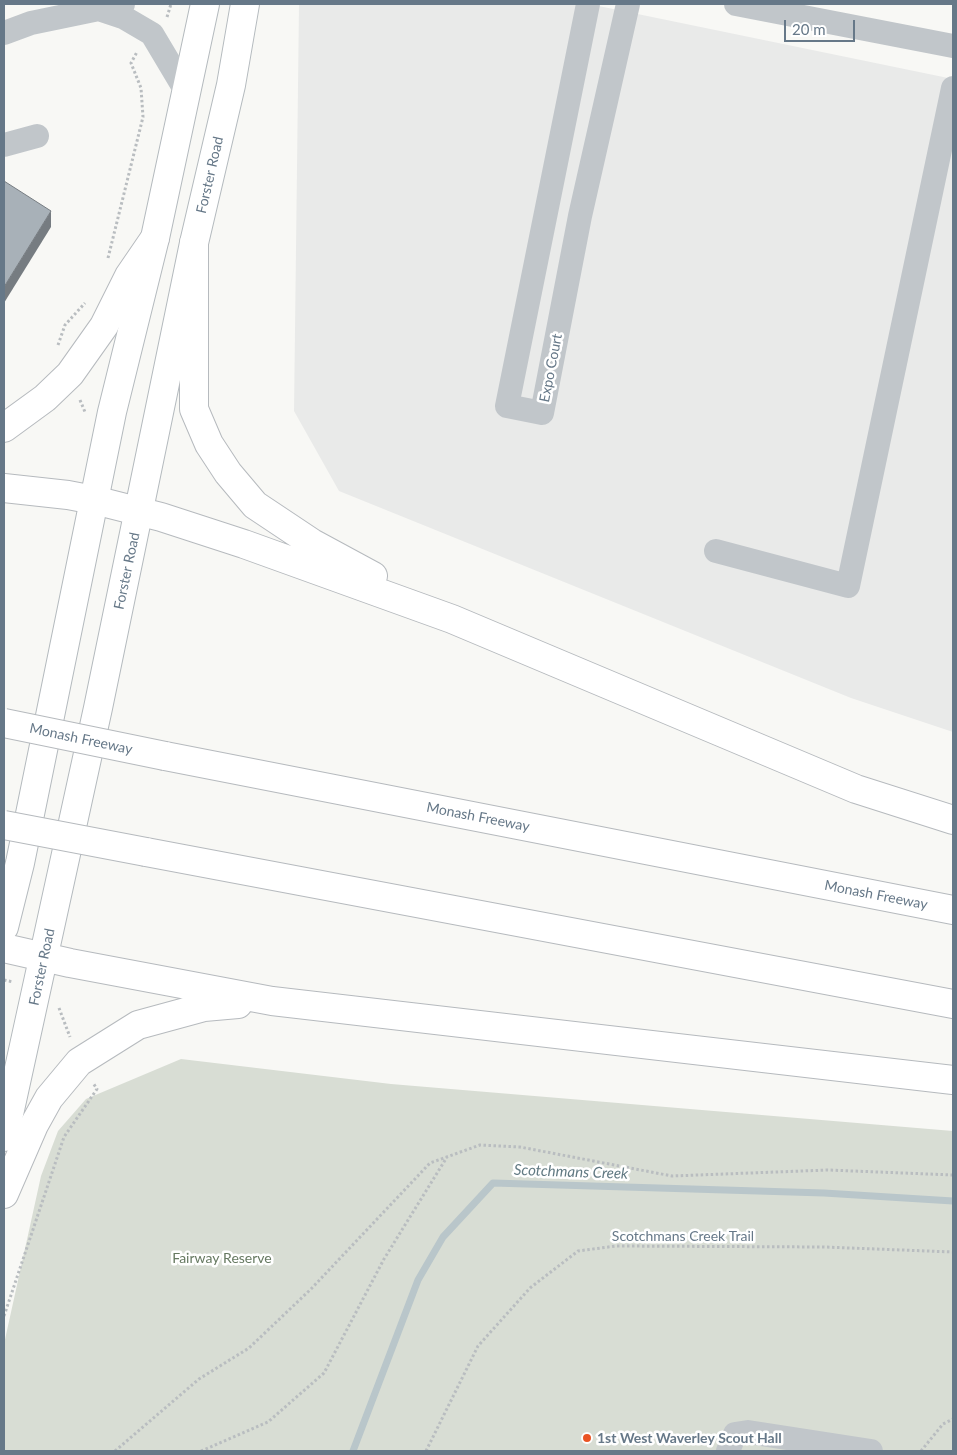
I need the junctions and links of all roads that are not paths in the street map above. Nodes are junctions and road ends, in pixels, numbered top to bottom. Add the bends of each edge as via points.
1 (55, 4) edge
2 (204, 4) edge
3 (245, 4) edge
4 (588, 4) edge
5 (628, 4) edge
6 (736, 4) edge
7 (112, 7) edge
8 (31, 23) junction
9 (4, 33) edge
10 (953, 46) edge
11 (953, 88) edge
12 (186, 91) junction
13 (37, 136) dead end
14 (4, 145) edge
15 (547, 209) junction
16 (580, 216) junction
17 (155, 238) junction
18 (194, 243) junction
19 (4, 428) edge
20 (4, 488) edge
21 (94, 500) junction
22 (139, 511) junction
23 (716, 551) dead end
24 (452, 620) junction
25 (4, 723) edge
26 (953, 820) edge
27 (4, 824) edge
28 (953, 910) edge
29 (4, 927) edge
30 (4, 948) edge
31 (44, 958) junction
32 (272, 1001) junction
33 (953, 1004) edge
34 (953, 1080) edge
35 (4, 1137) edge
36 (4, 1194) edge
37 (728, 1451) edge
38 (871, 1451) edge

1 - 8 street
2 - 12 main road
3 - 18 main road, Forster Road via 231,84
4 - 15 street, Expo Court
5 - 16 street, Expo Court
6 - 10 street
7 - 8 street
7 - 12 street via 152,34
8 - 9 street
11 - 23 street via 848,586
12 - 17 main road
13 - 14 street
15 - 16 street
15 - 16 street, Expo Court via 507,406 542,413
17 - 19 main road via 129,276 104,326 70,374 45,398
17 - 21 main road
18 - 22 main road, Forster Road
18 - 24 main road via 194,409 228,473 256,504 312,543
20 - 21 main road
21 - 22 main road
21 - 29 main road via 20,864
22 - 24 main road via 244,544
22 - 31 main road, Forster Road
24 - 26 main road via 856,789
25 - 28 main road, Monash Freeway, bridge
27 - 33 main road, bridge
30 - 31 main road
31 - 32 main road
31 - 35 main road, Forster Road
32 - 34 main road
32 - 36 main road via 204,1007 169,1015 138,1025 79,1062 49,1098
37 - 38 street via 736,1434 748,1432

